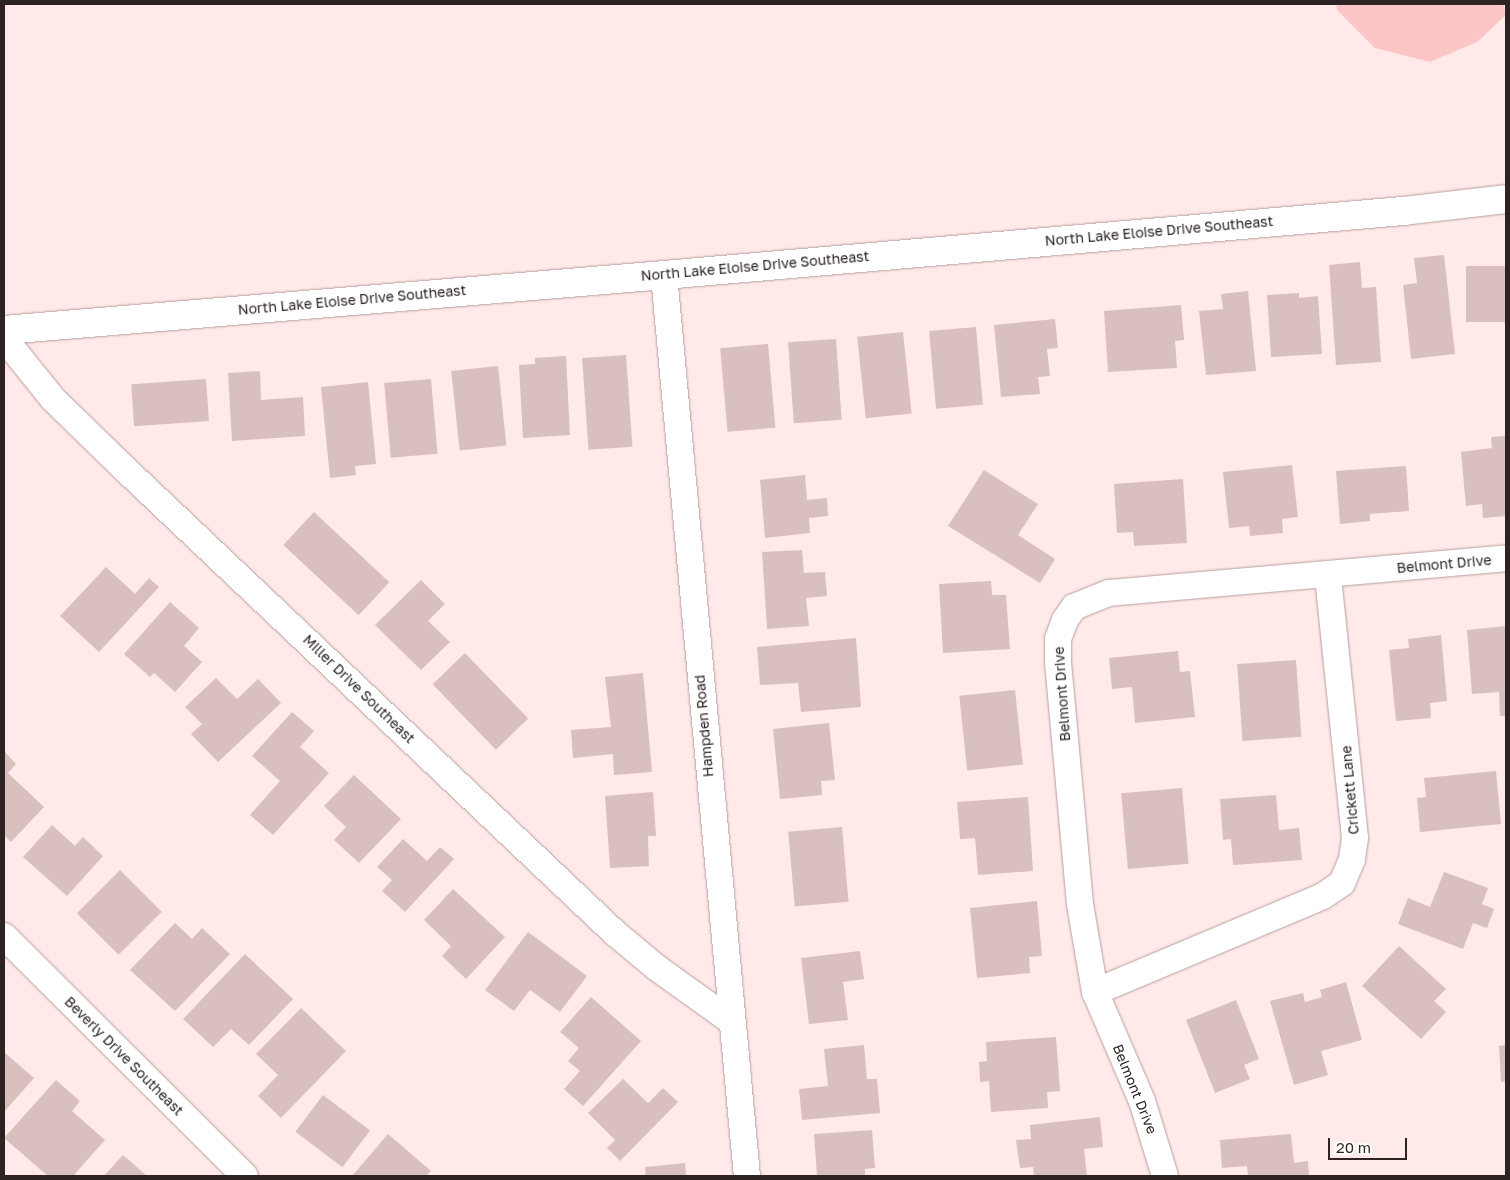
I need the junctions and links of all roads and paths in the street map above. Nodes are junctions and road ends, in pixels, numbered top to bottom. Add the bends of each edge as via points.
1 (1506, 199) edge
2 (664, 275) junction
3 (4, 330) edge
4 (4, 338) edge
5 (1506, 558) edge
6 (1328, 575) junction
7 (4, 936) edge
8 (1095, 992) junction
9 (731, 1021) junction
10 (245, 1176) edge
11 (747, 1176) edge
12 (1165, 1176) edge

1 - 2 street, North Lake Eloise Drive Southeast via 1403,211
2 - 3 street, North Lake Eloise Drive Southeast
2 - 9 street, Hampden Road
4 - 9 street, Miller Drive Southeast via 53,399 106,451 615,933
5 - 6 street, Belmont Drive
6 - 8 street, Crickett Lane via 1355,838 1352,859 1342,883 1323,896
6 - 8 street, Belmont Drive via 1109,593 1074,607 1065,620 1058,639 1058,662 1080,904
7 - 10 street, Beverly Drive Southeast
8 - 12 street, Belmont Drive via 1142,1101
9 - 11 street, Hampden Road

